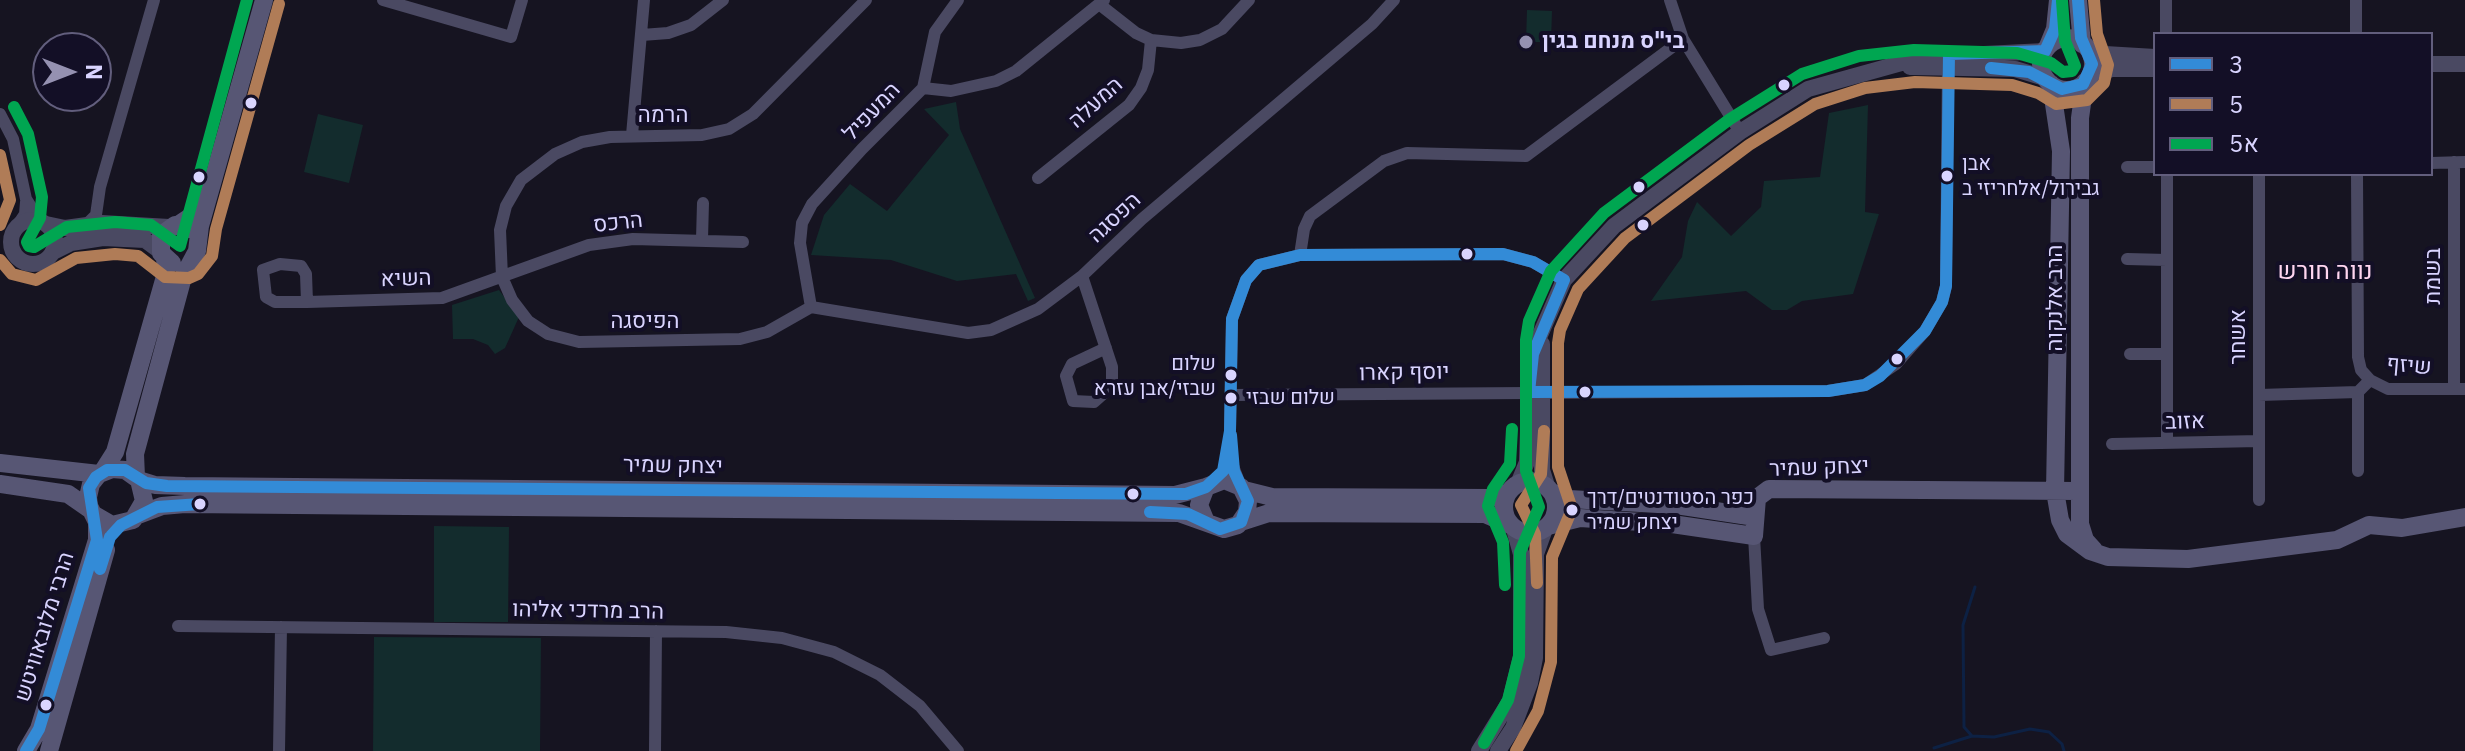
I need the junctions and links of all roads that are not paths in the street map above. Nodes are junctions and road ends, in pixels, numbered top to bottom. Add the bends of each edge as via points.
1 (154, 0) edge
2 (255, 0) edge
3 (264, 0) edge
4 (383, 0) edge
5 (522, 0) edge
6 (644, 0) edge
7 (723, 0) edge
8 (866, 0) edge
9 (958, 0) edge
10 (1249, 0) edge
11 (1394, 0) edge
12 (1670, 0) edge
13 (2058, 0) edge
14 (2078, 0) edge
15 (2166, 0) edge
16 (2356, 0) edge
17 (1101, 2) edge
18 (2166, 32) edge
19 (2356, 32) edge
20 (642, 35) junction
21 (1683, 39) junction
22 (1151, 40) junction
23 (2085, 46) junction
24 (2047, 49) junction
25 (2153, 57) edge
26 (1948, 60) junction
27 (2433, 64) edge
28 (2465, 64) edge
29 (2153, 69) edge
30 (2088, 78) junction
31 (2048, 81) junction
32 (923, 88) junction
33 (0, 114) edge
34 (1740, 132) junction
35 (632, 135) junction
36 (2460, 162) edge
37 (2433, 163) edge
38 (2127, 167) dead end
39 (2153, 167) edge
40 (2167, 176) edge
41 (2259, 176) edge
42 (2357, 176) edge
43 (1038, 178) dead end
44 (100, 195) junction
45 (26, 199) junction
46 (703, 203) dead end
47 (43, 222) junction
48 (116, 223) junction
49 (85, 226) junction
50 (174, 226) junction
51 (10, 235) edge
52 (702, 239) junction
53 (743, 242) dead end
54 (195, 250) junction
55 (53, 252) junction
56 (0, 254) edge
57 (162, 254) junction
58 (1300, 255) junction
59 (2127, 259) dead end
60 (20, 260) junction
61 (2167, 260) junction
62 (1082, 276) junction
63 (502, 277) junction
64 (1564, 280) junction
65 (307, 302) dead end
66 (811, 307) junction
67 (1106, 348) junction
68 (2130, 354) dead end
69 (2167, 354) junction
70 (2370, 380) junction
71 (2459, 389) edge
72 (1535, 392) junction
73 (2358, 392) junction
74 (1231, 395) junction
75 (2259, 395) junction
76 (1230, 431) junction
77 (2259, 441) junction
78 (2167, 443) junction
79 (2112, 444) dead end
80 (2055, 454) junction
81 (0, 463) edge
82 (2358, 471) dead end
83 (101, 473) junction
84 (138, 478) junction
85 (0, 484) edge
86 (1210, 485) junction
87 (1513, 488) junction
88 (1242, 489) junction
89 (1549, 490) junction
90 (2015, 491) junction
91 (2055, 491) junction
92 (2079, 491) junction
93 (2259, 500) dead end
94 (92, 512) junction
95 (138, 515) junction
96 (2465, 517) edge
97 (1206, 522) junction
98 (1241, 522) junction
99 (121, 525) junction
100 (1754, 526) junction
101 (1512, 527) junction
102 (1546, 527) junction
103 (2108, 557) junction
104 (178, 626) dead end
105 (281, 627) junction
106 (656, 631) junction
107 (1824, 638) dead end
108 (26, 751) edge
109 (49, 751) edge
110 (279, 751) edge
111 (655, 751) edge
112 (958, 751) edge
113 (1479, 751) edge
114 (1498, 751) edge

1 - 44 street
2 - 50 main road via 196,207 189,219
3 - 54 main road
4 - 5 street via 511,37
6 - 20 street
7 - 20 street via 691,25
8 - 35 street, הרמה via 753,114 729,129 702,135
9 - 32 street via 935,32
10 - 22 street via 1222,29 1200,40
11 - 62 street, הפסגה
12 - 21 street
13 - 24 main road
14 - 23 main road
15 - 18 street
16 - 19 street
17 - 22 street via 1119,23
17 - 32 street, המעפיל via 1016,71 996,81 951,91
20 - 35 street
21 - 34 street
21 - 58 street via 1526,156 1407,153 1384,161 1310,216
22 - 43 street, המעלה via 1148,70 1129,105
23 - 24 main road via 2065,39
23 - 25 street via 2105,54
23 - 30 main road via 2092,64
24 - 26 street
24 - 31 main road via 2041,63
26 - 31 street via 2015,69
26 - 34 street via 1877,69 1808,89
26 - 72 street, יוסף קארו via 1946,286 1925,331 1880,376 1865,385 1828,391
27 - 28 street
29 - 30 street via 2112,69
30 - 31 main road via 2070,90
30 - 92 main road, הרב אלנקוה via 2080,118
31 - 80 main road, הרב אלנקוה via 2061,151
32 - 66 street, המעפיל via 812,204 802,223 800,243
33 - 45 street via 13,139
34 - 64 street via 1614,226
35 - 63 street, הרמה via 582,142 536,165 521,180 500,230
36 - 37 street
36 - 71 street, בשמת
38 - 39 street
40 - 61 street
41 - 75 street, אשחר
42 - 70 street via 2358,357
44 - 48 street
44 - 49 street via 96,215
45 - 47 street
45 - 51 street via 25,214
46 - 52 street
47 - 49 street
47 - 51 street via 26,221
47 - 55 street via 55,238
48 - 49 street
48 - 50 street
50 - 54 main road via 192,231
50 - 57 main road via 160,238
51 - 60 street
52 - 53 street, הרכס
52 - 63 street, הרכס via 589,245
54 - 57 main road via 178,264
54 - 84 main road via 135,454
55 - 57 street via 103,238 145,240
55 - 60 street via 37,264
56 - 60 street
57 - 83 main road via 166,273 115,452
58 - 64 street via 1503,254 1533,262
58 - 74 street via 1259,265 1246,280 1232,319
59 - 61 street
61 - 69 street
62 - 66 street, הפסגה via 1038,309 991,330 968,333
62 - 67 street
63 - 65 street, השיא via 442,298
63 - 66 street, הפיסגה via 528,321 548,334 579,342 740,339 767,332
64 - 72 street via 1533,354
67 - 67 street via 1072,364 1066,376 1073,401 1094,402 1112,386
68 - 69 street
69 - 78 street
70 - 71 street, שיזף via 2388,389
70 - 73 street, שיזף
72 - 74 street, יוסף קארו
72 - 87 street via 1527,462
72 - 89 street via 1542,470
73 - 75 street, שיזף
73 - 82 street
74 - 76 street
75 - 77 street, אשחר
76 - 86 street via 1223,471
76 - 88 street via 1232,463
77 - 78 street, אזוב
77 - 93 street, אשחר
78 - 79 street, אזוב
80 - 90 main road via 2041,476
80 - 91 main road, הרב אלנקוה
81 - 83 main road
83 - 84 main road via 121,469
83 - 94 main road via 89,488
84 - 86 main road, יצחק שמיר via 155,485 185,486 1175,495
84 - 95 main road via 144,497
85 - 94 main road via 68,494
86 - 88 main road via 1228,480
86 - 97 main road via 1199,505
87 - 88 main road via 1491,498 1272,497
87 - 89 main road via 1534,482
87 - 101 main road via 1504,507
88 - 98 main road via 1248,509
89 - 100 main road via 1566,498 1676,505
89 - 102 main road via 1555,512
90 - 91 main road
90 - 100 main road, יצחק שמיר via 1769,489 1757,498
91 - 92 main road
91 - 103 main road via 2067,534
92 - 103 main road via 2085,540
94 - 99 main road via 107,524
94 - 108 main road, הרבי מלובאוויטש via 98,529 94,549 39,729
95 - 97 main road, יצחק שמיר via 167,505 216,504 1182,513
95 - 99 main road
96 - 103 main road via 2402,528 2369,525 2337,540 2245,553 2188,559
97 - 98 main road via 1224,529
98 - 101 main road via 1269,513 1485,514
99 - 109 main road, הרבי מלובאוויטש via 108,543
100 - 102 main road via 1580,518
100 - 107 street via 1758,609 1771,650
101 - 102 main road via 1530,534
101 - 113 street via 1521,554 1521,657 1510,701
102 - 114 street via 1536,554 1530,683
104 - 105 street, הרב מרדכי אליהו
105 - 106 street, הרב מרדכי אליהו
105 - 110 street
106 - 111 street
106 - 112 street, הרב מרדכי אליהו via 755,634 834,652 901,690

